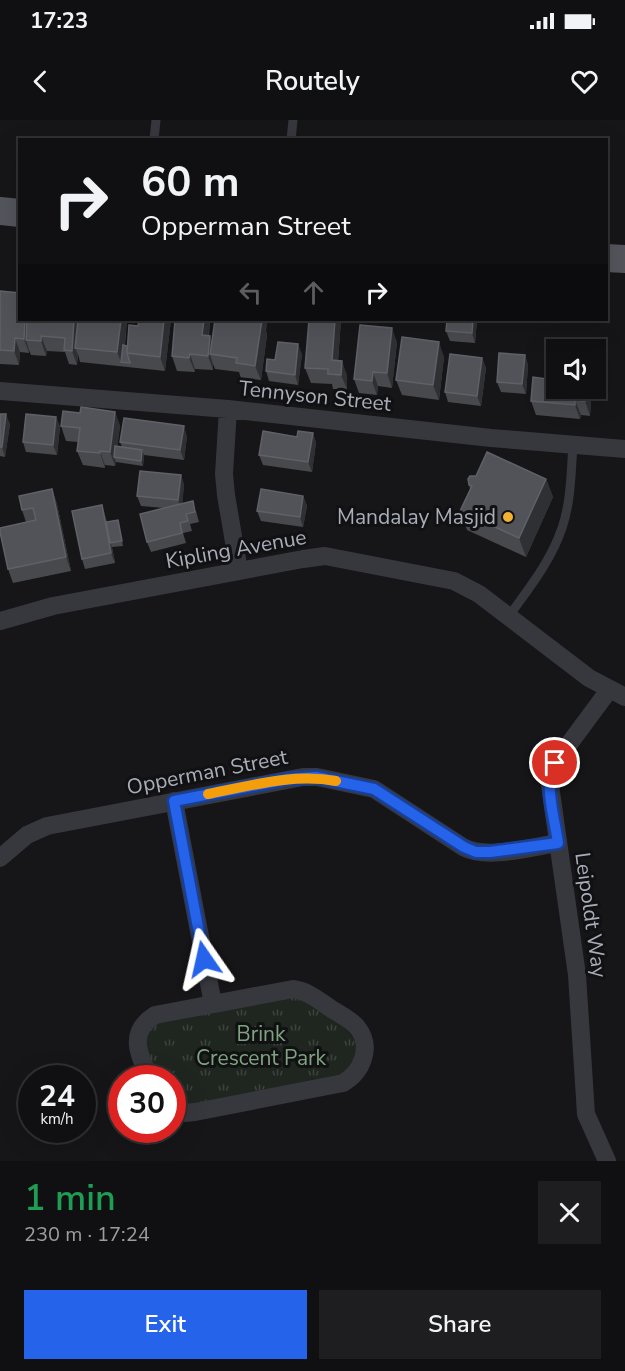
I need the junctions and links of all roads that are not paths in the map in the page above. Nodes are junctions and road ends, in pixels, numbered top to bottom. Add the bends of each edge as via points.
1 (156, 120) edge
2 (293, 120) edge
3 (154, 138) edge
4 (291, 138) edge
5 (0, 211) edge
6 (18, 213) edge
7 (608, 258) edge
8 (625, 259) edge
9 (0, 390) edge
10 (228, 409) junction
11 (573, 445) junction
12 (625, 449) edge
13 (239, 571) junction
14 (508, 616) junction
15 (0, 621) edge
16 (617, 694) edge
17 (174, 801) junction
18 (558, 843) junction
19 (0, 858) edge
20 (213, 1004) junction
21 (145, 1065) edge
22 (186, 1113) edge
23 (607, 1161) edge

1 - 3 lane
2 - 4 lane
5 - 6 main road
7 - 8 main road
9 - 10 street, Tennyson Street
10 - 11 street, Tennyson Street
10 - 13 street via 224,474
11 - 12 street, Tennyson Street
11 - 14 lane via 569,500 562,527 545,566
13 - 14 street, Kipling Avenue via 317,556 333,558 454,581
13 - 15 street, Kipling Avenue via 53,606
14 - 16 street, Kipling Avenue via 589,678
16 - 18 street, Leipoldt Way via 555,763 551,773
17 - 18 street, Opperman Street via 316,777 374,789 476,852
17 - 19 street, Opperman Street via 46,826 27,835
17 - 20 street
18 - 23 street, Leipoldt Way via 577,975 586,1114
20 - 21 street via 155,1015 144,1024 137,1047
20 - 22 street via 286,989 305,992 357,1028 364,1045 362,1064 343,1083

